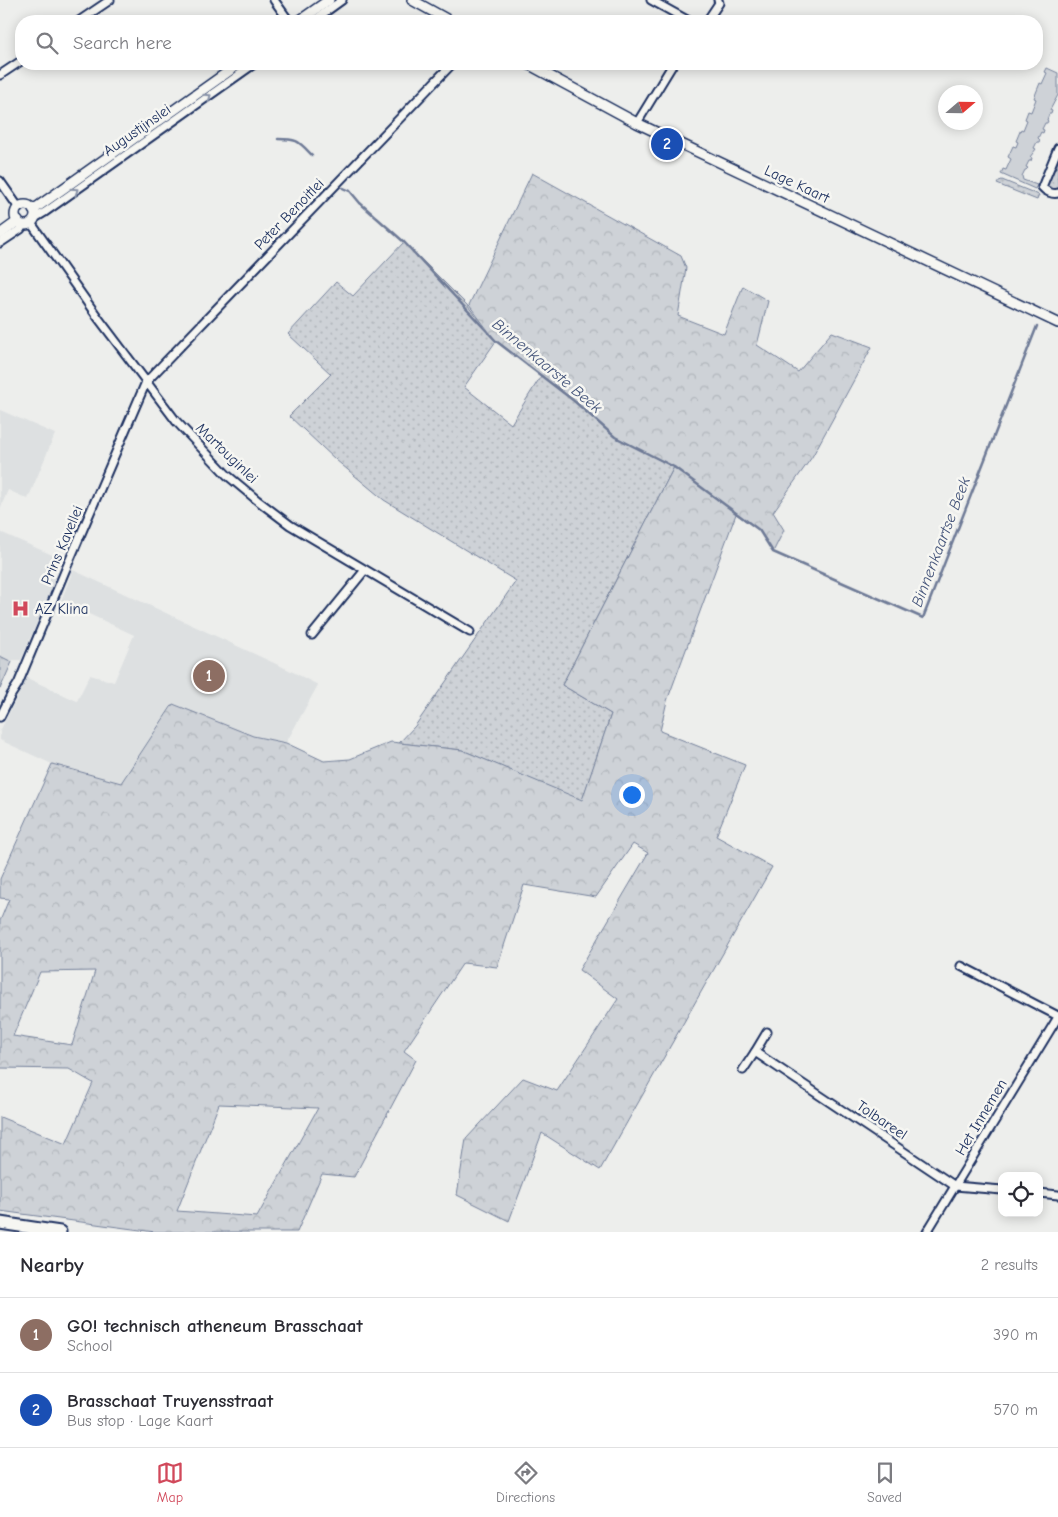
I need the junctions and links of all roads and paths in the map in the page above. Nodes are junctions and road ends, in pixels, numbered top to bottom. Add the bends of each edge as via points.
1 (110, 0) edge
2 (274, 0) edge
3 (329, 0) edge
4 (342, 0) edge
5 (412, 0) edge
6 (651, 0) edge
7 (718, 0) edge
8 (88, 15) edge
9 (285, 15) edge
10 (308, 15) edge
11 (321, 15) edge
12 (439, 15) edge
13 (678, 15) edge
14 (711, 15) edge
15 (15, 65) edge
16 (231, 70) edge
17 (246, 70) edge
18 (446, 70) edge
19 (539, 70) edge
20 (669, 70) edge
21 (0, 75) edge
22 (637, 123) junction
23 (1058, 148) edge
24 (0, 180) edge
25 (1058, 193) edge
26 (19, 208) junction
27 (28, 219) junction
28 (0, 234) edge
29 (0, 243) edge
30 (1058, 323) edge
31 (146, 382) junction
32 (365, 570) junction
33 (470, 632) dead end
34 (312, 635) dead end
35 (0, 717) edge
36 (961, 966) dead end
37 (1058, 1016) edge
38 (766, 1032) dead end
39 (755, 1052) junction
40 (743, 1070) dead end
41 (955, 1186) junction
42 (998, 1190) edge
43 (1043, 1193) edge
44 (1058, 1195) edge
45 (0, 1223) edge
46 (25, 1229) edge
47 (60, 1232) edge
48 (927, 1232) edge

1 - 8 street
2 - 9 street
3 - 10 street
4 - 11 street
5 - 12 street
6 - 13 street
7 - 14 street
15 - 21 street
16 - 27 street, Augustijnslei
27 -> 17 street, Augustijnslei via 45,212
18 - 31 street, Peter Benoitlei
19 - 22 street, Lage Kaart
20 - 22 street
22 - 30 street, Lage Kaart
23 - 25 street via 1042,187 1053,194
24 - 26 street
26 - 27 street via 16,216
26 - 27 street via 27,206
27 - 28 street, Augustijnslei
27 - 29 street, Augustijnslei via 21,229
27 - 31 street, Martouginlei
31 - 32 street, Martouginlei via 176,421 227,475 290,525
31 - 35 street, Prins Kavellei via 18,684
32 - 33 street, Martouginlei
32 - 34 street
36 - 37 street
37 - 41 street, Het Innemen
38 - 39 street
39 - 40 street
39 - 41 street, Tolbareel
41 - 42 street, Tolbareel
41 - 48 street, Het Innemen
43 - 44 street
45 - 46 main road
46 - 47 main road

